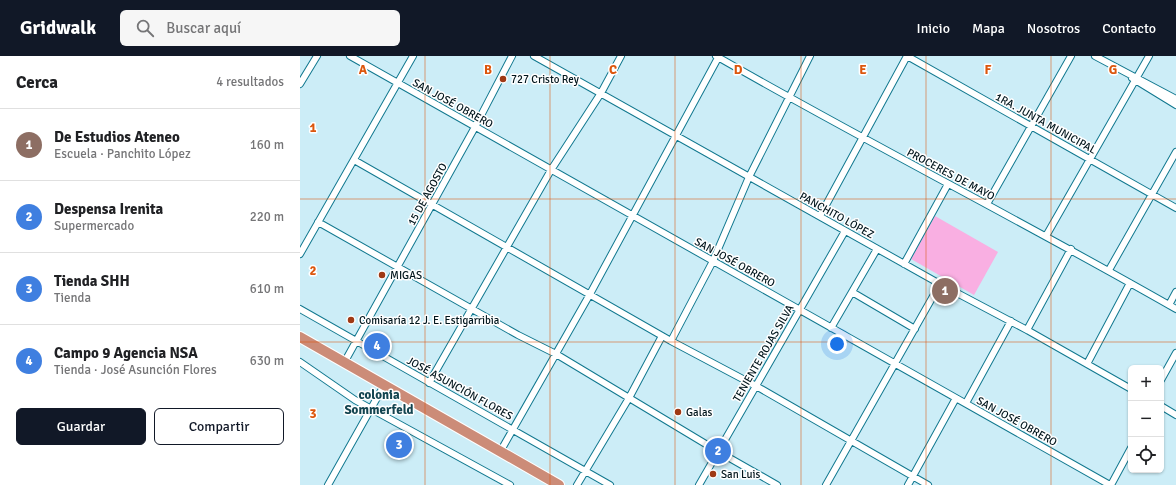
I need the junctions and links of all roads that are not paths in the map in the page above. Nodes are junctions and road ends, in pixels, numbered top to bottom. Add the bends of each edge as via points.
1 (317, 56) edge
2 (350, 56) edge
3 (413, 56) edge
4 (512, 56) edge
5 (534, 56) edge
6 (621, 56) edge
7 (718, 56) edge
8 (810, 56) edge
9 (907, 56) edge
10 (1071, 56) edge
11 (1095, 56) edge
12 (1149, 56) edge
13 (1136, 79) junction
14 (398, 83) junction
15 (300, 84) edge
16 (601, 93) junction
17 (788, 97) junction
18 (1176, 99) edge
19 (1176, 105) edge
20 (1031, 126) junction
21 (475, 127) junction
22 (676, 135) junction
23 (862, 138) junction
24 (1176, 152) edge
25 (1090, 159) junction
26 (354, 160) junction
27 (551, 170) junction
28 (749, 177) junction
29 (948, 184) junction
30 (1152, 194) junction
31 (432, 204) junction
32 (987, 204) junction
33 (1176, 208) edge
34 (633, 216) junction
35 (820, 216) junction
36 (318, 222) junction
37 (845, 230) junction
38 (1046, 236) junction
39 (506, 247) junction
40 (877, 249) junction
41 (1071, 249) junction
42 (300, 254) edge
43 (712, 261) junction
44 (904, 264) junction
45 (398, 267) junction
46 (1109, 270) junction
47 (1130, 283) junction
48 (940, 284) junction
49 (852, 292) junction
50 (1176, 292) edge
51 (590, 294) junction
52 (1169, 305) junction
53 (471, 308) junction
54 (300, 309) edge
55 (1176, 309) edge
56 (800, 310) junction
57 (1012, 321) junction
58 (831, 328) junction
59 (914, 329) junction
60 (1027, 330) junction
61 (662, 336) junction
62 (300, 337) edge
63 (357, 341) junction
64 (671, 342) junction
65 (300, 343) edge
66 (1176, 353) edge
67 (556, 354) junction
68 (300, 362) edge
69 (344, 363) junction
70 (895, 364) junction
71 (1087, 364) junction
72 (1164, 375) edge
73 (428, 383) junction
74 (756, 386) junction
75 (1128, 387) edge
76 (382, 389) junction
77 (629, 398) junction
78 (956, 398) junction
79 (966, 403) junction
80 (371, 408) junction
81 (1164, 408) edge
82 (1176, 415) edge
83 (513, 430) junction
84 (851, 441) junction
85 (500, 452) junction
86 (719, 452) junction
87 (1128, 453) edge
88 (585, 471) junction
89 (913, 476) junction
90 (328, 485) edge
91 (510, 485) edge
92 (552, 485) edge
93 (559, 485) edge
94 (577, 485) edge
95 (610, 485) edge
96 (699, 485) edge
97 (777, 485) edge
98 (826, 485) edge
99 (908, 485) edge
100 (928, 485) edge
101 (1110, 485) edge

1 - 15 street
2 - 14 street, SAN JOSÉ OBRERO
3 - 14 street
4 - 21 street, 15 DE AGOSTO
5 - 16 street, PANCHITO LÓPEZ
6 - 16 street
7 - 17 street, PROCERES DE MAYO
7 - 22 street
8 - 17 street
9 - 20 street, 1RA. JUNTA MUNICIPAL
9 - 23 street
10 - 20 street
11 - 13 street
12 - 13 street
13 - 18 street
13 - 19 street
13 - 25 street
14 - 21 street, SAN JOSÉ OBRERO
14 - 26 street
16 - 22 street, PANCHITO LÓPEZ
16 - 27 street
17 - 23 street, PROCERES DE MAYO
17 - 28 street
20 - 25 street, 1RA. JUNTA MUNICIPAL
20 - 32 street
21 - 27 street, SAN JOSÉ OBRERO
21 - 31 street, 15 DE AGOSTO
22 - 28 street, PANCHITO LÓPEZ
22 - 34 street
23 - 29 street, PROCERES DE MAYO
23 - 35 street
24 - 30 street
25 - 30 street, 1RA. JUNTA MUNICIPAL
25 - 38 street
26 - 31 street
26 - 36 street
27 - 34 street, SAN JOSÉ OBRERO
27 - 39 street
28 - 35 street, PANCHITO LÓPEZ
28 - 43 street
29 - 32 street, PROCERES DE MAYO
29 - 44 street
30 - 33 street, 1RA. JUNTA MUNICIPAL
30 - 46 street
31 - 39 street
31 - 45 street, 15 DE AGOSTO
32 - 38 street, PROCERES DE MAYO
34 - 43 street, SAN JOSÉ OBRERO
34 - 51 street
35 - 37 street, PANCHITO LÓPEZ
36 - 42 street
36 - 45 street
37 - 40 street, PANCHITO LÓPEZ
37 - 56 street, TENIENTE ROJAS SILVA
38 - 41 street, PROCERES DE MAYO
39 - 51 street
39 - 53 street
40 - 44 street, PANCHITO LÓPEZ
40 - 49 street
41 - 46 street, PROCERES DE MAYO
41 - 60 street
43 - 56 street, SAN JOSÉ OBRERO
43 - 64 street
44 - 48 street, PANCHITO LÓPEZ
45 - 53 street
45 - 63 street, 15 DE AGOSTO
46 - 47 street, PROCERES DE MAYO
47 - 52 street, PROCERES DE MAYO
47 - 71 street
48 - 57 street, PANCHITO LÓPEZ
48 - 59 street
49 - 58 street
49 - 59 street
50 - 52 street
51 - 61 street
51 - 67 street
52 - 55 street, PROCERES DE MAYO
53 - 67 street
53 - 73 street
54 - 63 street, JOSÉ ASUNCIÓN FLORES
56 - 58 street, SAN JOSÉ OBRERO
56 - 74 street, TENIENTE ROJAS SILVA
57 - 60 street, PANCHITO LÓPEZ
57 - 79 street
58 - 70 street, SAN JOSÉ OBRERO
59 - 70 street
60 - 71 street, PANCHITO LÓPEZ
61 - 64 street
61 - 77 street
62 - 69 highway
63 - 69 street, 15 DE AGOSTO
63 - 73 street, JOSÉ ASUNCIÓN FLORES
64 - 74 street
65 - 76 highway
66 - 72 street
67 - 77 street
67 - 83 street
68 - 80 street
69 - 85 highway
70 - 78 street, SAN JOSÉ OBRERO
70 - 84 street
71 - 75 street, PANCHITO LÓPEZ
73 - 83 street, JOSÉ ASUNCIÓN FLORES
74 - 84 street
74 - 86 street, TENIENTE ROJAS SILVA
76 - 80 street
76 - 92 highway
77 - 86 street
77 - 88 street
78 - 79 street, SAN JOSÉ OBRERO
78 - 89 street
79 - 101 street, SAN JOSÉ OBRERO
80 - 90 street
80 - 91 street
81 - 82 street
83 - 85 street
83 - 88 street, JOSÉ ASUNCIÓN FLORES
84 - 89 street
84 - 98 street
85 - 93 highway
86 - 96 street, TENIENTE ROJAS SILVA
86 - 97 street
87 - 101 street
88 - 94 street
88 - 95 street, JOSÉ ASUNCIÓN FLORES
89 - 99 street
89 - 100 street

